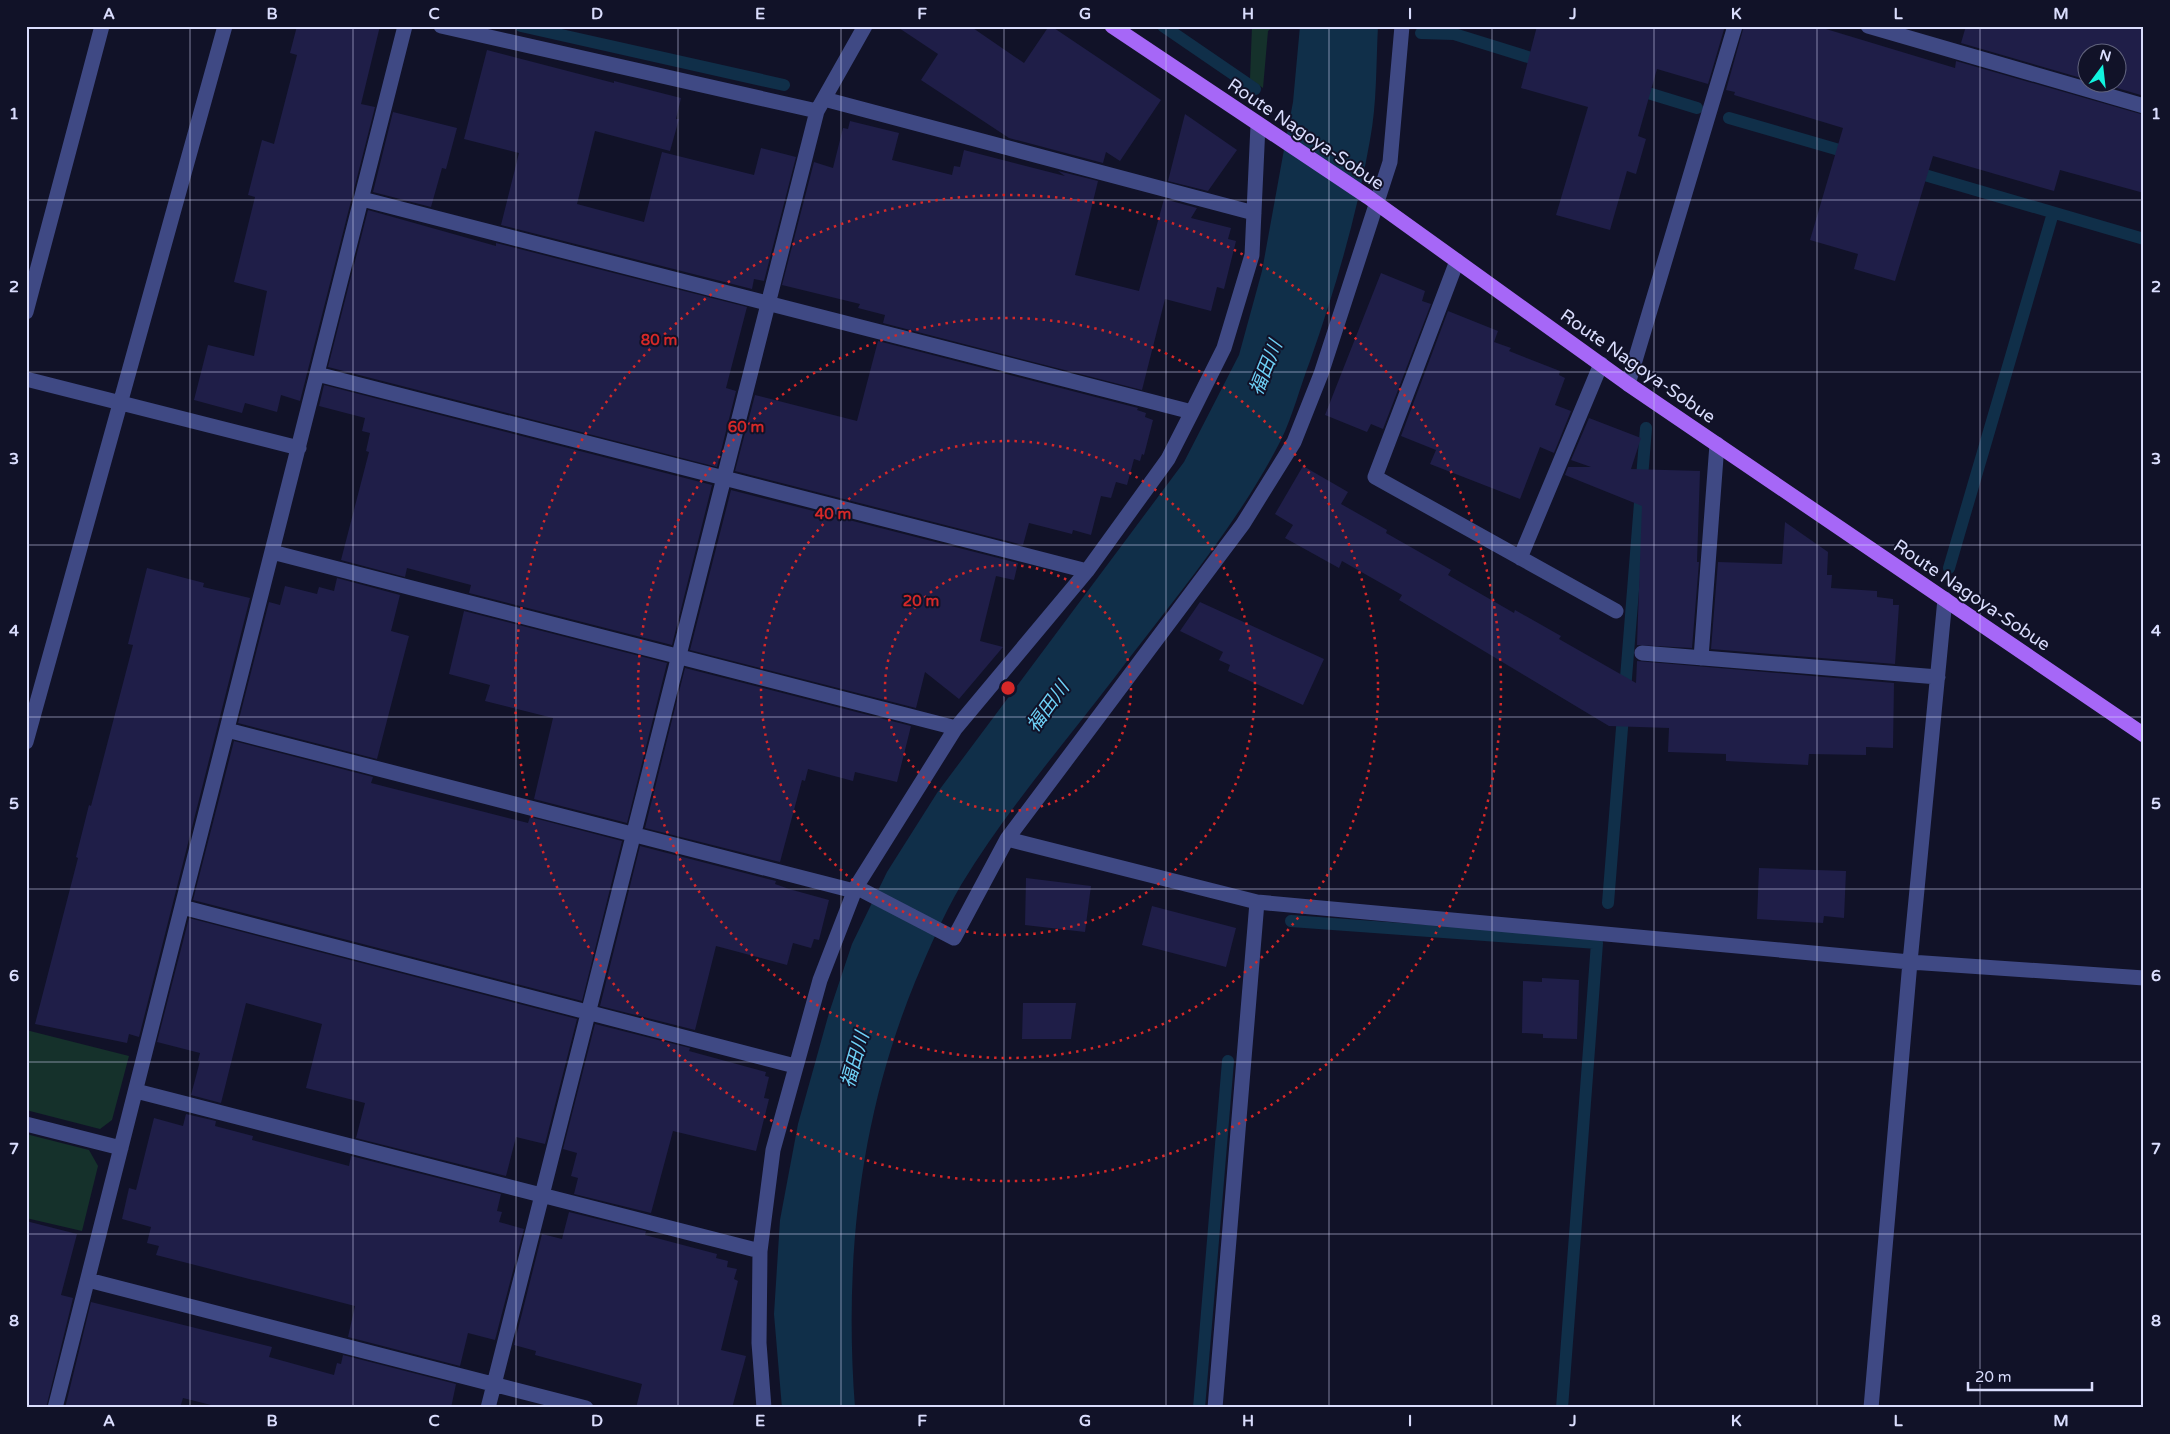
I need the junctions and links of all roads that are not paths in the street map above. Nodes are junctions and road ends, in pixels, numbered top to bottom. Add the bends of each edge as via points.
1 (102, 26) edge
2 (225, 26) edge
3 (405, 26) edge
4 (441, 26) edge
5 (864, 26) edge
6 (1112, 26) edge
7 (1402, 26) edge
8 (1735, 26) edge
9 (1868, 26) edge
10 (821, 105) junction
11 (2144, 106) edge
12 (1258, 125) junction
13 (362, 199) junction
14 (1373, 201) junction
15 (1254, 213) junction
16 (1457, 261) junction
17 (769, 303) junction
18 (26, 312) edge
19 (1600, 364) junction
20 (317, 374) junction
21 (26, 379) edge
22 (1628, 384) junction
23 (120, 403) junction
24 (1192, 412) junction
25 (1717, 444) junction
26 (299, 448) junction
27 (724, 478) junction
28 (272, 552) junction
29 (1520, 558) junction
30 (1087, 571) junction
31 (1945, 599) junction
32 (1616, 612) dead end
33 (1642, 653) dead end
34 (679, 656) junction
35 (1701, 658) junction
36 (1938, 677) junction
37 (956, 728) junction
38 (227, 730) junction
39 (2144, 735) edge
40 (26, 742) edge
41 (634, 834) junction
42 (1007, 839) junction
43 (860, 890) junction
44 (1256, 902) junction
45 (182, 907) junction
46 (1910, 962) junction
47 (2144, 978) edge
48 (589, 1012) junction
49 (796, 1066) junction
50 (136, 1091) junction
51 (26, 1124) edge
52 (121, 1148) junction
53 (542, 1195) junction
54 (760, 1251) junction
55 (88, 1280) junction
56 (494, 1384) junction
57 (55, 1408) edge
58 (488, 1408) edge
59 (586, 1408) edge
60 (764, 1408) edge
61 (1215, 1408) edge
62 (1871, 1408) edge

1 - 18 street
2 - 23 street
3 - 13 street
4 - 10 street
5 - 10 street
6 - 12 main road, Route Nagoya-Sobue
7 - 14 street via 1390,162
8 - 22 street
9 - 11 street
10 - 15 street
10 - 17 street
12 - 14 main road, Route Nagoya-Sobue
12 - 15 street
13 - 17 street
13 - 20 street
14 - 16 main road, Route Nagoya-Sobue
14 - 42 street via 1321,374 1294,442 1243,524
15 - 24 street via 1252,255 1224,348
16 - 19 main road, Route Nagoya-Sobue
16 - 29 street via 1375,477
17 - 24 street
17 - 27 street
19 - 22 main road, Route Nagoya-Sobue
19 - 29 street
20 - 26 street
20 - 27 street
21 - 23 street
22 - 25 main road, Route Nagoya-Sobue
23 - 26 street
23 - 40 street
24 - 30 street via 1168,459
25 - 31 main road, Route Nagoya-Sobue
25 - 35 street
26 - 28 street
27 - 30 street
27 - 34 street
28 - 34 street
28 - 38 street
29 - 32 street
30 - 37 street
31 - 36 street
31 - 39 main road, Route Nagoya-Sobue
33 - 35 street
34 - 37 street
34 - 41 street
35 - 36 street
36 - 46 street
37 - 43 street
38 - 41 street
38 - 45 street
41 - 43 street
41 - 48 street
42 - 43 street via 954,938
42 - 44 street
43 - 49 street via 820,980
44 - 46 street
44 - 61 street
45 - 48 street
45 - 50 street
46 - 47 street
46 - 62 street
48 - 49 street
48 - 53 street
49 - 54 street via 773,1150
50 - 52 street
50 - 53 street
51 - 52 street
52 - 55 street
53 - 54 street
53 - 56 street
54 - 60 street via 759,1344
55 - 56 street
55 - 57 street
56 - 58 street
56 - 59 street

